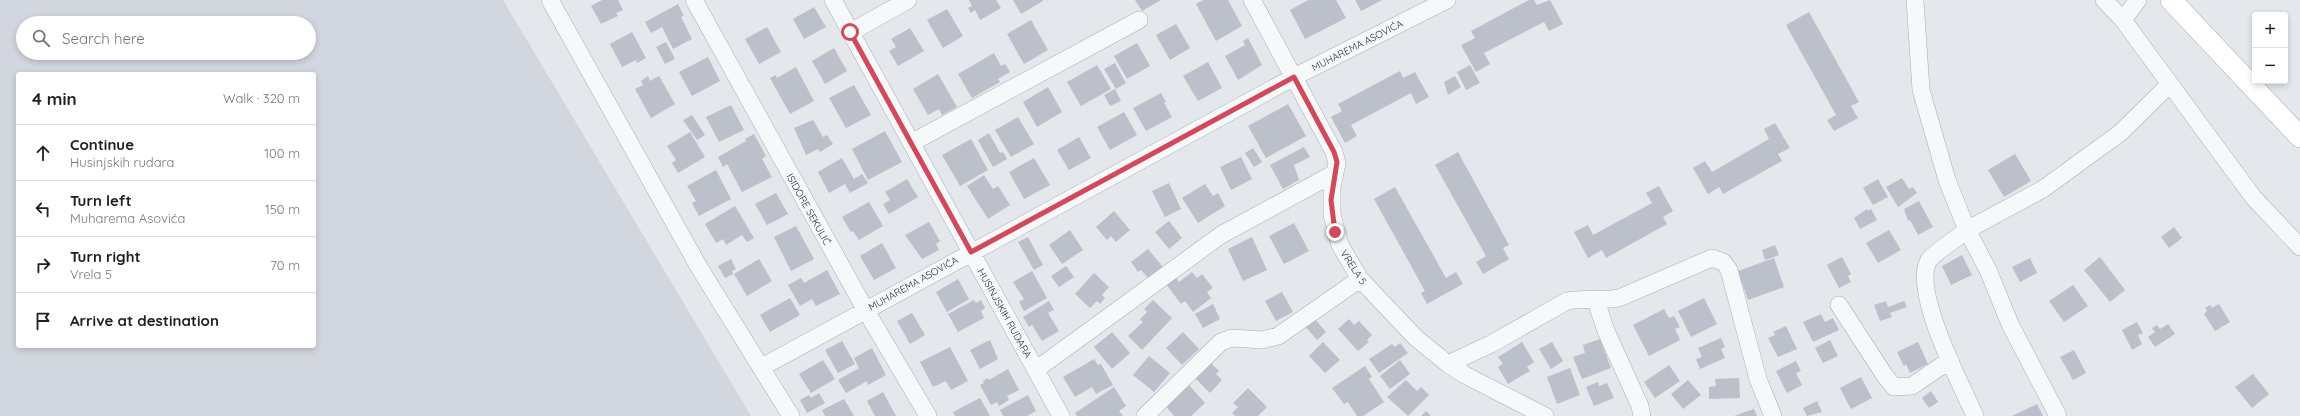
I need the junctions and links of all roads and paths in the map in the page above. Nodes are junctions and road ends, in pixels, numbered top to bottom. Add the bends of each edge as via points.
1 (550, 0) edge
2 (694, 0) edge
3 (833, 0) edge
4 (908, 0) edge
5 (1252, 0) edge
6 (1447, 0) edge
7 (1915, 0) edge
8 (2104, 0) edge
9 (2138, 0) edge
10 (2171, 0) edge
11 (1139, 20) dead end
12 (2123, 20) junction
13 (850, 32) junction
14 (1294, 77) junction
15 (2170, 84) junction
16 (2300, 137) edge
17 (911, 143) junction
18 (1335, 173) junction
19 (1967, 230) junction
20 (2300, 247) edge
21 (971, 252) junction
22 (1360, 279) junction
23 (1596, 300) junction
24 (1840, 305) dead end
25 (865, 310) junction
26 (1950, 360) junction
27 (1448, 364) junction
28 (762, 367) junction
29 (1037, 369) junction
30 (791, 416) edge
31 (928, 416) edge
32 (1062, 416) edge
33 (1145, 416) edge
34 (1545, 416) edge
35 (1642, 416) edge
36 (1774, 416) edge
37 (1975, 416) edge
38 (2058, 416) edge

1 - 28 street via 696,262
2 - 25 street, ISIDORE SEKULIĆ
3 - 13 street, HUSINJSKIH RUDARA
4 - 13 street
5 - 14 street, VRELA 5
6 - 14 street, MUHAREMA ASOVIĆA
7 - 19 street via 1921,90 1946,180
8 - 12 street
9 - 12 street
10 - 16 main road
11 - 17 street
12 - 15 street
13 - 17 street, HUSINJSKIH RUDARA
14 - 18 street, VRELA 5 via 1334,152 1337,162
14 - 21 street, MUHAREMA ASOVIĆA
15 - 19 street via 2120,133 2043,189
15 - 20 street via 2253,197
17 - 21 street, HUSINJSKIH RUDARA
18 - 22 street, VRELA 5 via 1331,200 1335,232
18 - 29 street via 1221,235
19 - 26 street via 1933,255 1925,269 1924,280 1929,309
19 - 38 street via 1988,270 2010,324
21 - 25 street, MUHAREMA ASOVIĆA
21 - 29 street, HUSINJSKIH RUDARA
22 - 27 street, VRELA 5 via 1416,338
22 - 33 street via 1278,336 1262,340 1232,338 1221,342
23 - 27 street via 1567,301 1491,344
23 - 35 street via 1606,331 1640,406
23 - 36 street via 1619,298 1712,258 1723,262 1729,270 1758,379
24 - 26 street via 1894,387 1912,386
25 - 28 street, MUHAREMA ASOVIĆA
25 - 31 street, ISIDORE SEKULIĆ
26 - 37 street
27 - 34 street, VRELA 5
28 - 30 street
29 - 32 street, HUSINJSKIH RUDARA

